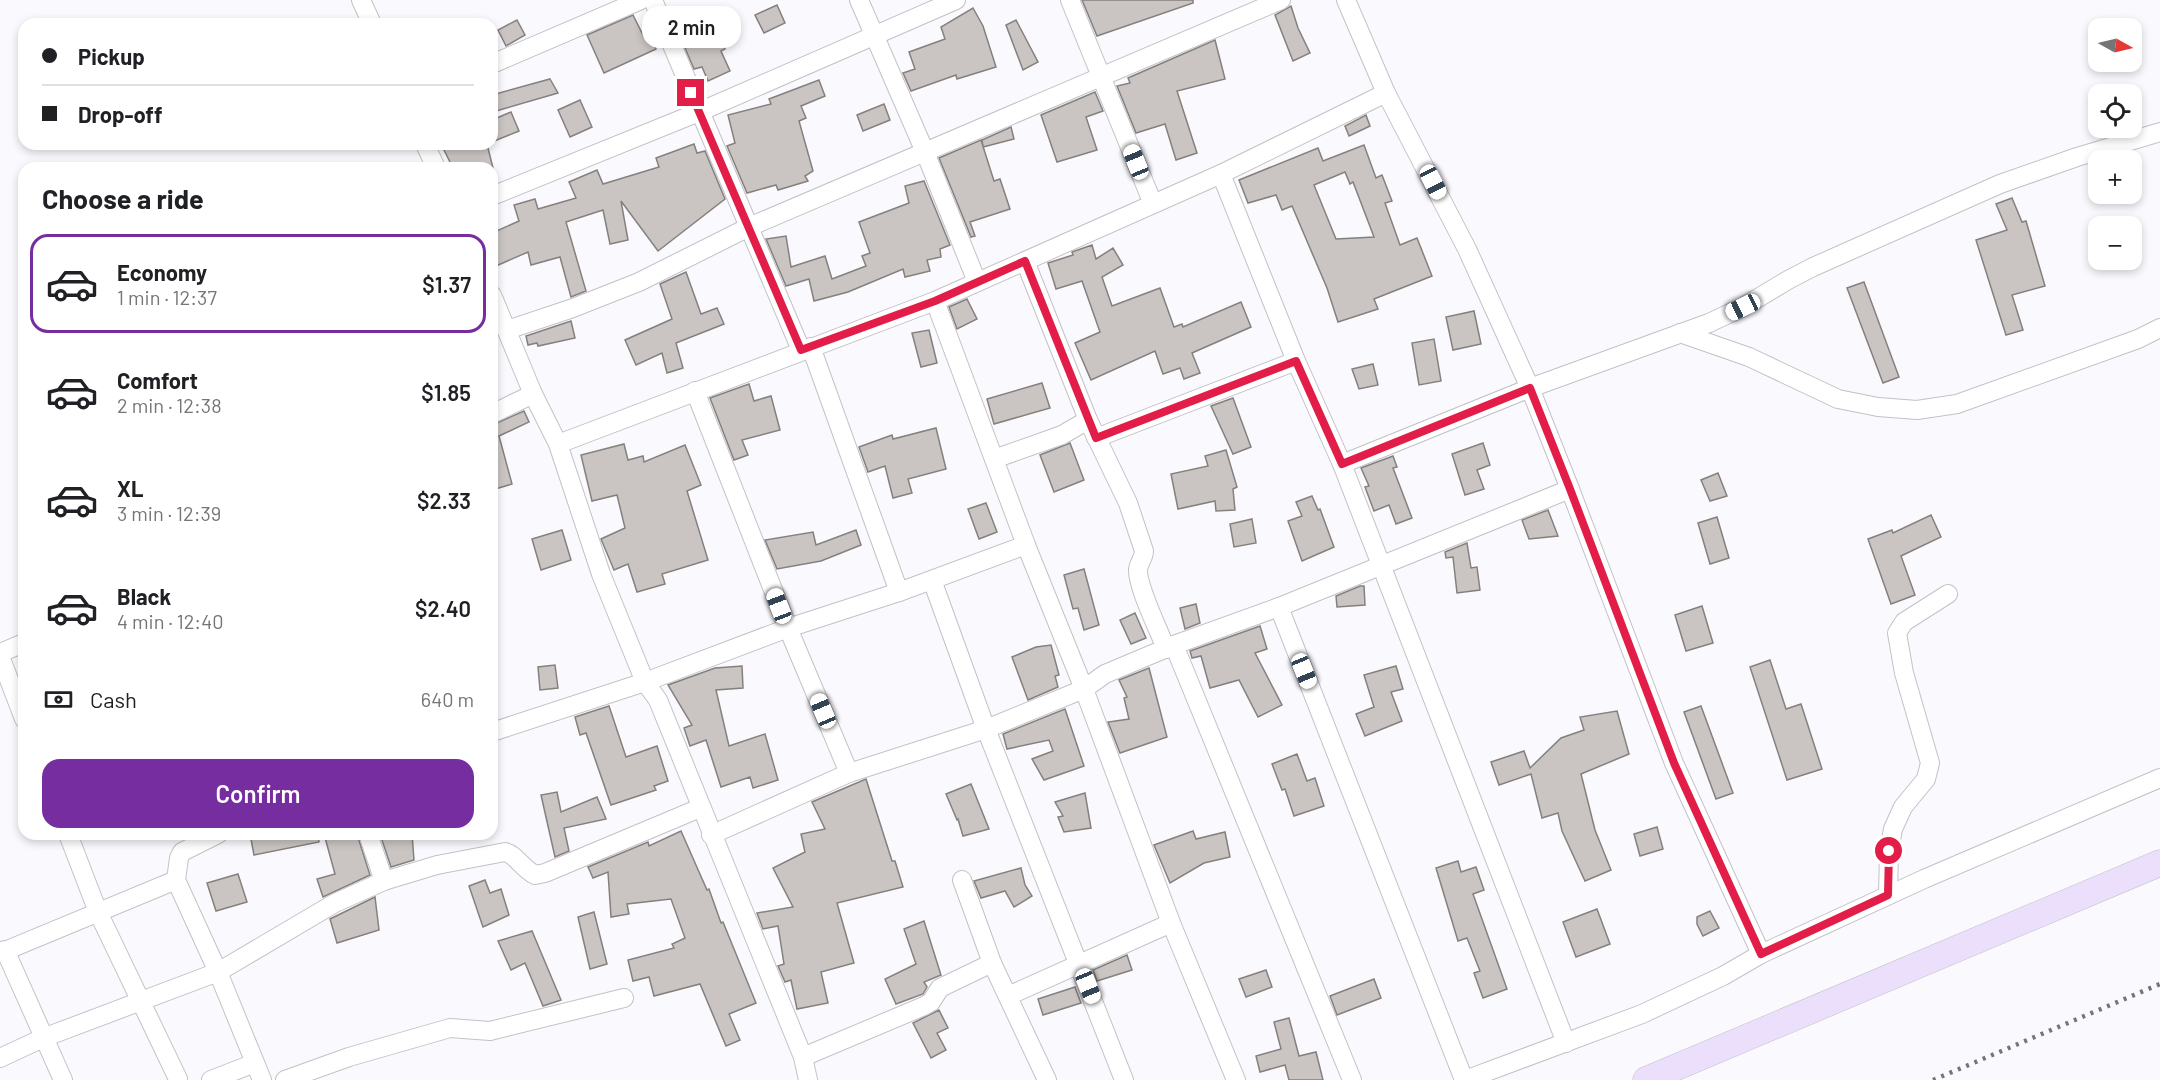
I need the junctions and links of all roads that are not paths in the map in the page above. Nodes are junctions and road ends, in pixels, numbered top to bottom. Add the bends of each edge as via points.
1 (361, 0) edge
2 (640, 0) edge
3 (653, 0) edge
4 (859, 0) edge
5 (956, 0) edge
6 (1070, 0) edge
7 (1281, 0) edge
8 (1346, 0) edge
9 (369, 18) edge
10 (875, 35) junction
11 (498, 61) edge
12 (1101, 76) junction
13 (1386, 93) junction
14 (699, 112) junction
15 (2160, 132) edge
16 (925, 152) junction
17 (1221, 174) junction
18 (498, 194) edge
19 (1153, 204) junction
20 (749, 227) junction
21 (1025, 261) junction
22 (977, 282) junction
23 (935, 301) junction
24 (498, 309) edge
25 (2160, 328) edge
26 (507, 330) junction
27 (1680, 333) junction
28 (806, 349) junction
29 (1296, 361) junction
30 (1530, 388) junction
31 (695, 391) junction
32 (533, 394) junction
33 (498, 411) edge
34 (1088, 420) junction
35 (1096, 438) junction
36 (558, 444) junction
37 (994, 459) junction
38 (1342, 464) junction
39 (1570, 489) junction
40 (1026, 545) junction
41 (1381, 566) junction
42 (932, 580) junction
43 (899, 592) junction
44 (1948, 594) dead end
45 (1279, 607) junction
46 (788, 628) junction
47 (18, 645) edge
48 (1170, 647) junction
49 (0, 655) edge
50 (645, 682) junction
51 (1084, 689) junction
52 (18, 703) edge
53 (986, 729) junction
54 (498, 730) edge
55 (849, 773) junction
56 (2160, 778) edge
57 (700, 808) junction
58 (711, 835) junction
59 (70, 840) edge
60 (206, 840) edge
61 (370, 840) edge
62 (2160, 863) edge
63 (176, 880) junction
64 (962, 880) dead end
65 (384, 881) junction
66 (1888, 895) junction
67 (98, 912) junction
68 (1171, 923) junction
69 (3, 951) edge
70 (1761, 954) junction
71 (992, 963) junction
72 (1080, 965) junction
73 (218, 972) junction
74 (1008, 996) junction
75 (624, 998) dead end
76 (139, 1002) junction
77 (43, 1038) junction
78 (1566, 1043) junction
79 (803, 1057) junction
80 (0, 1058) edge
81 (259, 1072) edge
82 (63, 1080) edge
83 (178, 1080) edge
84 (211, 1080) edge
85 (285, 1080) edge
86 (808, 1080) edge
87 (1047, 1080) edge
88 (1124, 1080) edge
89 (1236, 1080) edge
90 (1352, 1080) edge
91 (1464, 1080) edge
92 (1646, 1080) edge

1 - 9 street
2 - 11 street
3 - 14 street
4 - 10 street
5 - 10 street
6 - 12 street
7 - 12 street
8 - 13 street
10 - 14 street
10 - 16 street
12 - 16 street
12 - 19 street
13 - 17 street
13 - 30 street via 1467,249
14 - 18 street
14 - 20 street
15 - 27 street via 2000,184 1813,267 1743,307
16 - 20 street
16 - 22 street
17 - 19 street
17 - 29 street
19 - 21 street
20 - 26 street via 639,282
20 - 28 street
21 - 22 street
21 - 34 street
22 - 23 street
23 - 28 street
23 - 37 street
24 - 26 street
25 - 27 street via 1957,405 1917,410 1838,399 1749,357
26 - 32 street
27 - 30 street
28 - 31 street
28 - 43 street
29 - 35 street
29 - 38 street
30 - 38 street
30 - 39 street
31 - 36 street
31 - 46 street
32 - 33 street
32 - 36 street
34 - 35 street
34 - 37 street via 1062,435
35 - 48 street via 1128,503 1142,545 1144,558 1138,571 1144,593
36 - 50 street via 602,574
37 - 40 street
38 - 41 street
39 - 41 street
39 - 70 street via 1674,763
40 - 42 street
40 - 51 street
41 - 45 street
41 - 78 street
42 - 43 street
42 - 53 street
43 - 46 street
44 - 66 street via 1904,622 1897,633 1929,763 1926,779 1903,807 1893,829
45 - 48 street
45 - 91 street
46 - 50 street
46 - 55 street
47 - 49 street
48 - 51 street via 1105,674
48 - 90 street
49 - 52 street
50 - 54 street
50 - 57 street via 658,700
51 - 53 street
51 - 68 street
53 - 55 street
53 - 72 street
55 - 58 street
56 - 66 street
57 - 58 street
57 - 65 street via 545,873 535,875 525,870 512,854 505,852 437,865
58 - 79 street
59 - 67 street
60 - 63 street via 182,852
61 - 65 street
62 - 92 street
63 - 67 street
63 - 73 street
64 - 71 street
65 - 73 street via 335,903
66 - 70 street
67 - 69 street
67 - 76 street
68 - 72 street
68 - 89 street
69 - 77 street
70 - 78 street via 1642,1014
71 - 74 street
71 - 79 street via 940,988 924,1006
72 - 74 street
72 - 88 street
73 - 76 street
73 - 81 street
74 - 87 street
75 - 85 street via 490,1031 450,1028
76 - 77 street
76 - 83 street
77 - 80 street
77 - 82 street
78 - 91 street
79 - 86 street
81 - 84 street

